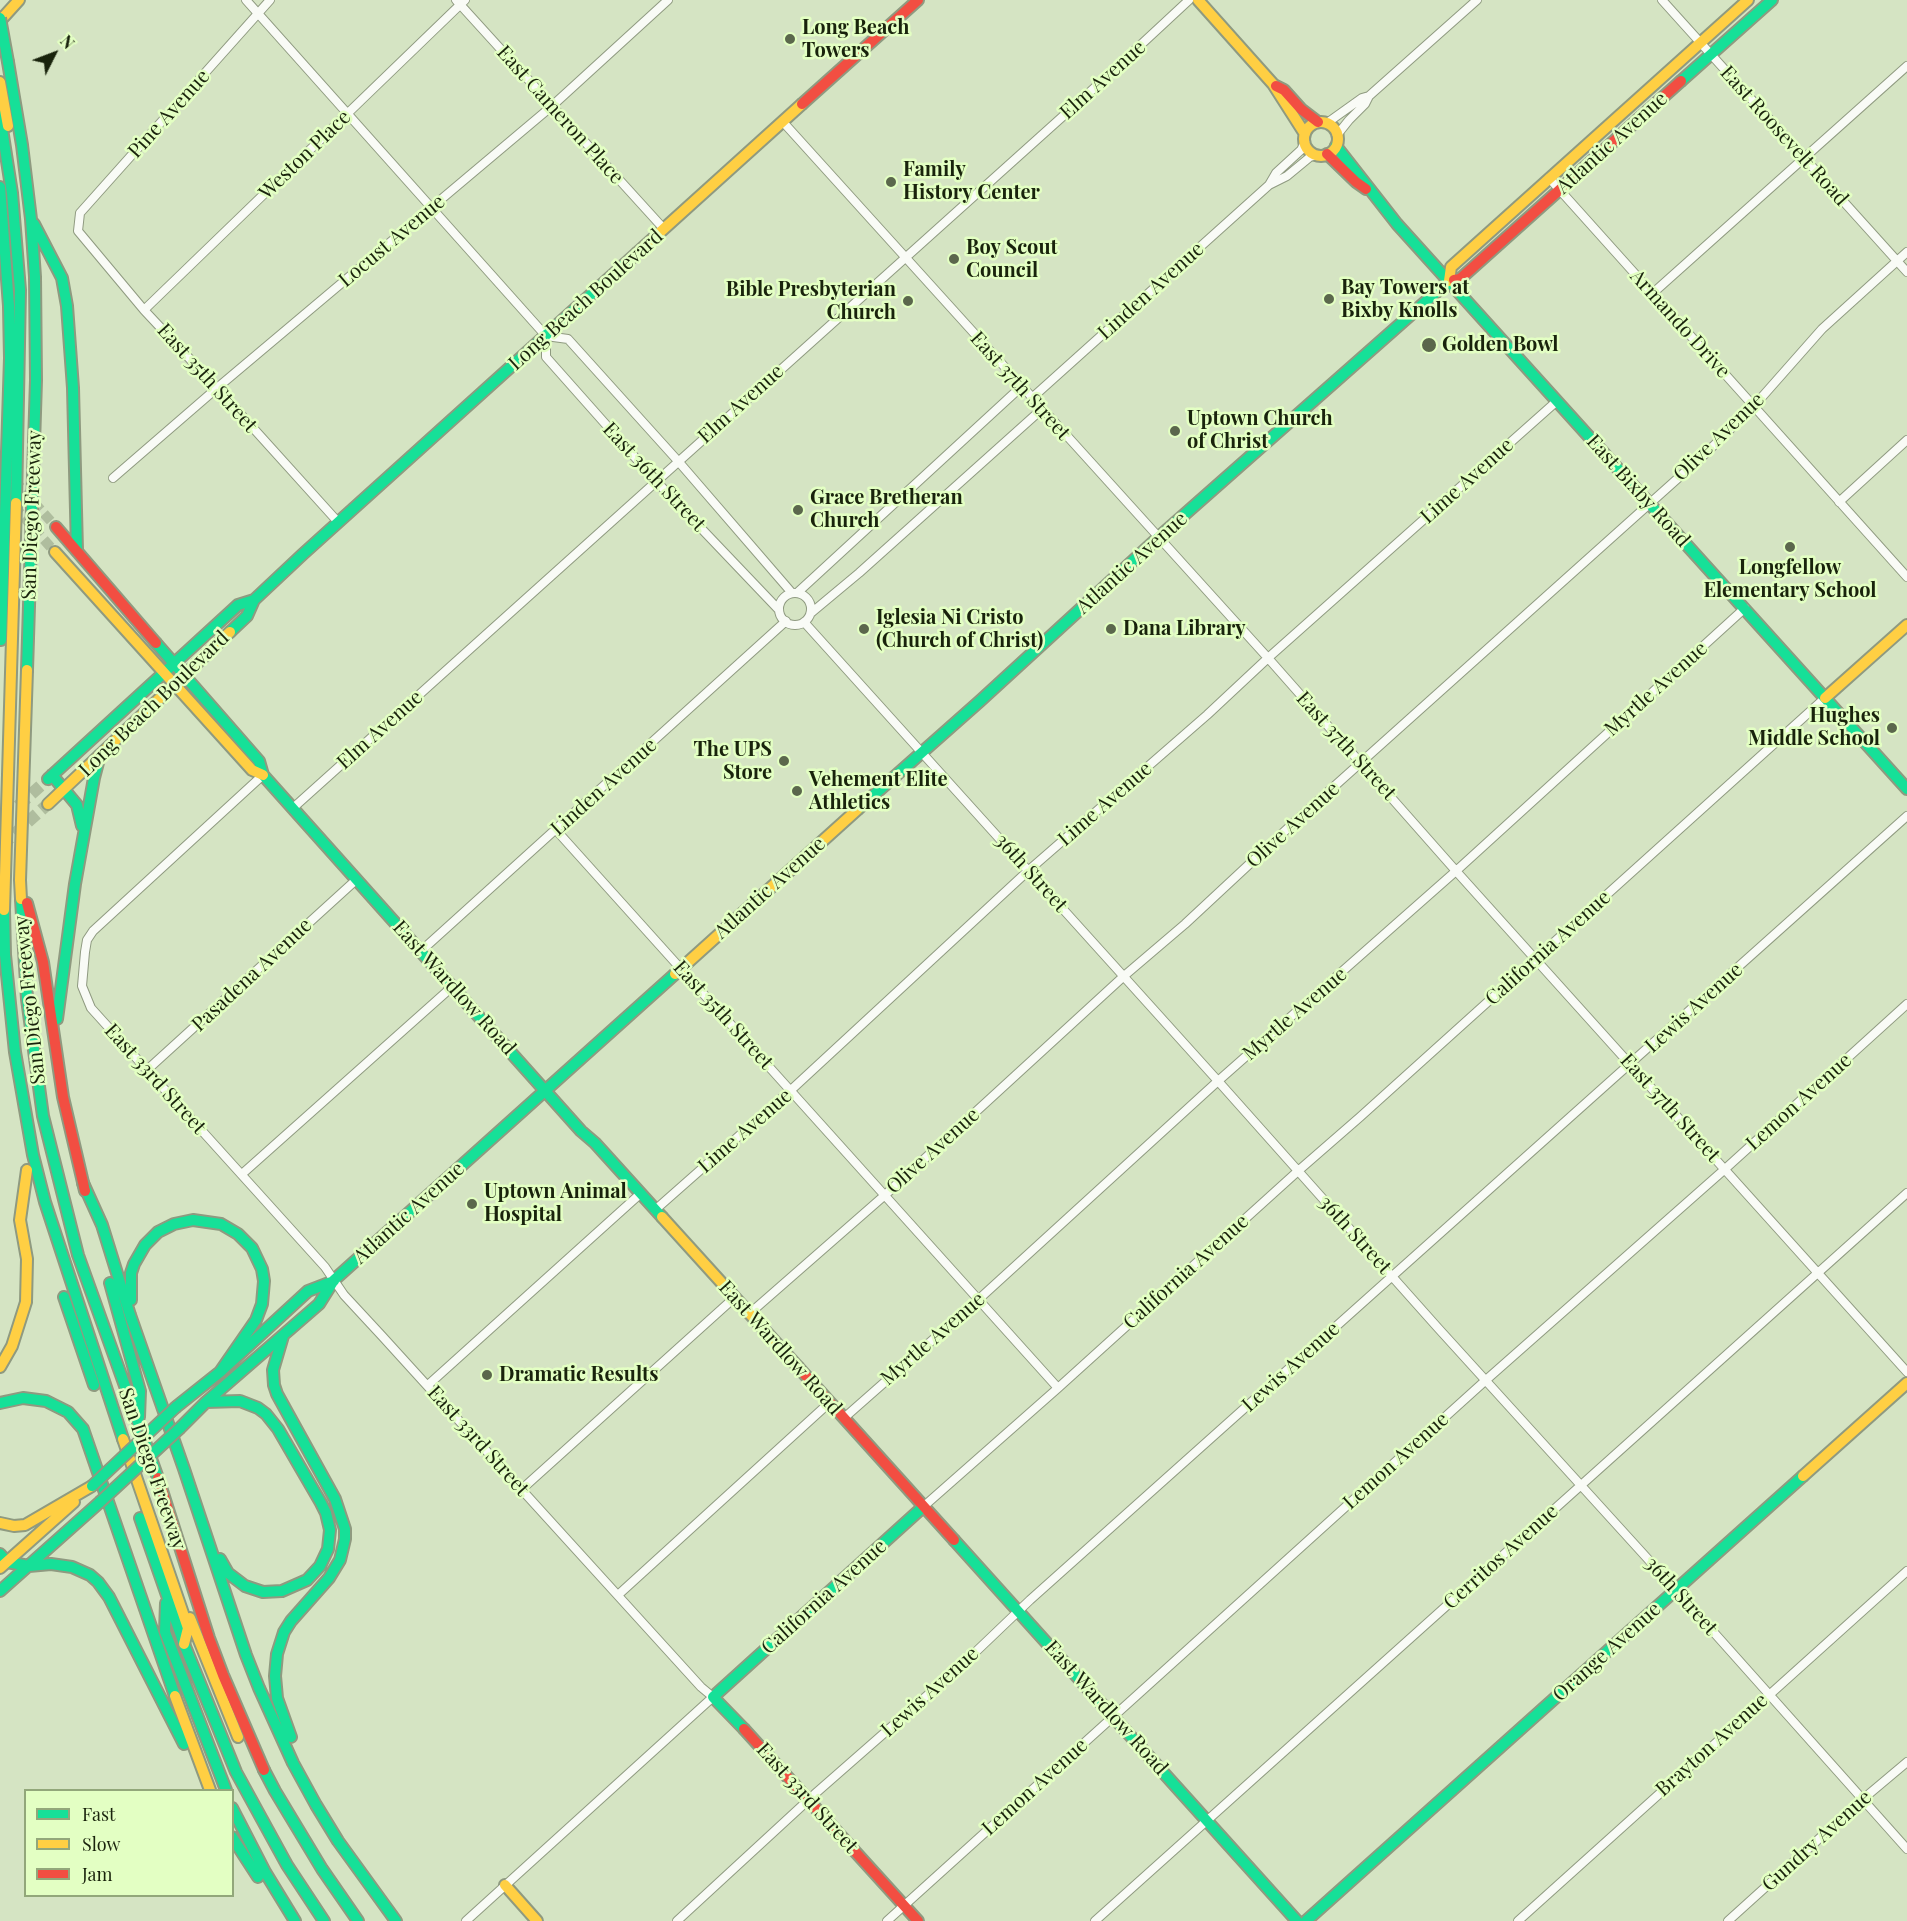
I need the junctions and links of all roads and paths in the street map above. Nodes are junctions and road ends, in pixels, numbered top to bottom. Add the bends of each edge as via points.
1 (19, 0) edge
2 (246, 0) edge
3 (270, 0) edge
4 (668, 0) edge
5 (918, 0) edge
6 (1190, 0) edge
7 (1198, 0) edge
8 (1477, 0) edge
9 (1662, 0) edge
10 (1748, 0) edge
11 (1772, 0) edge
12 (460, 2) edge
13 (258, 14) junction
14 (0, 20) edge
15 (1700, 42) junction
16 (1712, 54) junction
17 (1907, 66) edge
18 (0, 82) edge
19 (1273, 84) junction
20 (1369, 96) junction
21 (552, 106) junction
22 (347, 114) junction
23 (0, 116) edge
24 (783, 122) junction
25 (1323, 123) junction
26 (1305, 138) junction
27 (1337, 141) junction
28 (1322, 154) junction
29 (1804, 158) junction
30 (1549, 178) junction
31 (1269, 185) junction
32 (0, 187) edge
33 (1560, 190) junction
34 (1371, 192) junction
35 (431, 208) junction
36 (31, 219) junction
37 (664, 230) junction
38 (78, 231) joint
39 (1907, 252) edge
40 (905, 258) junction
41 (1897, 261) junction
42 (1907, 272) edge
43 (1449, 281) junction
44 (1653, 293) junction
45 (144, 310) junction
46 (546, 336) junction
47 (1022, 386) junction
48 (217, 388) junction
49 (1033, 397) junction
50 (1557, 401) junction
51 (1754, 406) junction
52 (1042, 409) junction
53 (1907, 440) edge
54 (678, 461) junction
55 (113, 478) dead end
56 (656, 481) junction
57 (1839, 502) junction
58 (1649, 503) junction
59 (338, 522) junction
60 (56, 527) tunnel mouth
61 (1159, 537) junction
62 (77, 551) junction
63 (55, 552) tunnel mouth
64 (1907, 577) edge
65 (795, 593) junction
66 (254, 600) junction
67 (1745, 608) junction
68 (779, 610) junction
69 (811, 613) junction
70 (786, 621) junction
71 (804, 622) junction
72 (1907, 625) edge
73 (1268, 658) junction
74 (174, 663) junction
75 (0, 664) edge
76 (163, 673) junction
77 (185, 675) junction
78 (175, 685) junction
79 (1825, 698) junction
80 (922, 752) junction
81 (100, 755) junction
82 (1362, 763) junction
83 (263, 775) junction
84 (64, 789) junction
85 (1907, 789) edge
86 (48, 804) tunnel mouth
87 (293, 808) junction
88 (1907, 816) edge
89 (556, 830) junction
90 (84, 835) junction
91 (1029, 870) junction
92 (1456, 871) junction
93 (20, 879) junction
94 (356, 880) junction
95 (422, 951) junction
96 (1536, 959) junction
97 (681, 968) junction
98 (1124, 976) junction
99 (453, 986) junction
100 (1907, 1004) edge
101 (0, 1008) edge
102 (54, 1037) junction
103 (1631, 1064) junction
104 (147, 1070) junction
105 (1218, 1081) junction
106 (791, 1090) junction
107 (546, 1091) junction
108 (1725, 1169) junction
109 (27, 1170) junction
110 (1298, 1171) junction
111 (242, 1174) junction
112 (83, 1183) junction
113 (1907, 1193) edge
114 (640, 1194) junction
115 (885, 1195) junction
116 (655, 1210) junction
117 (1818, 1273) junction
118 (1392, 1276) junction
119 (334, 1280) junction
120 (734, 1298) junction
121 (979, 1299) junction
122 (749, 1314) junction
123 (130, 1315) junction
124 (283, 1336) junction
125 (114, 1358) junction
126 (0, 1367) edge
127 (220, 1372) junction
128 (1907, 1372) edge
129 (1486, 1380) junction
130 (1907, 1383) edge
131 (428, 1385) junction
132 (1058, 1388) junction
133 (206, 1402) junction
134 (0, 1403) edge
135 (829, 1403) junction
136 (844, 1418) junction
137 (139, 1425) junction
138 (1581, 1484) junction
139 (92, 1486) junction
140 (522, 1489) junction
141 (923, 1507) junction
142 (198, 1513) junction
143 (0, 1523) edge
144 (2, 1561) edge
145 (29, 1566) junction
146 (1907, 1571) edge
147 (1676, 1590) junction
148 (0, 1592) edge
149 (166, 1594) junction
150 (618, 1595) junction
151 (1018, 1612) junction
152 (184, 1644) junction
153 (1769, 1694) junction
154 (713, 1697) junction
155 (1113, 1717) junction
156 (199, 1762) junction
157 (1907, 1762) edge
158 (209, 1789) edge
159 (225, 1789) edge
160 (1863, 1800) junction
161 (809, 1801) junction
162 (316, 1805) junction
163 (234, 1812) edge
164 (1207, 1820) junction
165 (234, 1840) edge
166 (1907, 1849) edge
167 (506, 1885) junction
168 (904, 1906) junction
169 (292, 1917) edge
170 (324, 1921) edge
171 (346, 1921) edge
172 (358, 1921) edge
173 (396, 1921) edge
174 (466, 1921) edge
175 (537, 1921) edge
176 (677, 1921) edge
177 (887, 1921) edge
178 (918, 1921) edge
179 (1095, 1921) edge
180 (1297, 1921) edge
181 (1306, 1921) edge
182 (1518, 1921) edge
183 (1728, 1921) edge

1 - 14 main road
2 - 13 street, East 36th Street
3 - 13 street, Pine Avenue
4 - 21 street, Locust Avenue
5 - 24 main road, Long Beach Boulevard
6 - 40 street, Elm Avenue
7 - 19 main road
8 - 20 street
9 - 15 street, East Roosevelt Road
10 - 15 main road, Atlantic Avenue
11 - 16 main road, Atlantic Avenue
12 - 21 street, East Cameron Place
12 - 22 street, Weston Place
13 - 22 street, East 36th Street
13 - 38 street, Pine Avenue via 80,213
14 - 36 main road, San Diego Freeway, bridge
15 - 16 street, East Roosevelt Road
15 - 30 main road, Atlantic Avenue
16 - 29 street, East Roosevelt Road
16 - 33 main road, Atlantic Avenue
17 - 29 street
18 - 93 main road via 16,181 26,295 9,853
19 - 25 main road
19 - 26 main road
20 - 25 street
20 - 27 street via 1348,120
21 - 35 street, Locust Avenue
21 - 37 street, East Cameron Place
22 - 35 street, East 36th Street
22 - 45 street, Weston Place
23 - 152 main road via 12,193 20,290 20,399 3,889 14,1042 45,1202 188,1628
24 - 37 main road, Long Beach Boulevard
24 - 40 street, East 37th Street
25 - 26 main road via 1311,125
25 - 27 main road via 1333,126
26 - 28 main road via 1308,149
26 - 31 street via 1301,150
27 - 28 main road
27 - 34 main road, East Bixby Road
28 - 31 street via 1310,157
28 - 34 main road, East Bixby Road
29 - 41 street, East Roosevelt Road
29 - 44 street
30 - 33 street, Armando Drive
30 - 43 main road, Atlantic Avenue via 1451,267
31 - 49 street, Linden Avenue
32 - 75 main road, San Diego Freeway via 9,306
33 - 43 main road, Atlantic Avenue via 1461,279
33 - 44 street, Armando Drive
34 - 43 main road, East Bixby Road
35 - 46 street, East 36th Street
35 - 48 street, Locust Avenue
36 - 62 main road via 62,278 67,306
36 - 93 main road, San Diego Freeway via 36,380
37 - 46 main road, Long Beach Boulevard
38 - 45 street, East 35th Street
39 - 41 street, Olive Avenue
40 - 47 street, East 37th Street
40 - 54 street, Elm Avenue
41 - 42 street, East Roosevelt Road
41 - 51 street, Olive Avenue via 1822,329
43 - 50 main road, East Bixby Road
43 - 61 main road, Atlantic Avenue
44 - 51 street, Armando Drive
45 - 48 street, East 35th Street
46 - 54 street, East 36th Street via 568,339
46 - 56 street, East 36th Street via 546,357
46 - 59 main road, Long Beach Boulevard
47 - 49 street, East 37th Street
47 - 65 street
48 - 55 street, Locust Avenue
48 - 59 street, East 35th Street
49 - 52 street, East 37th Street
50 - 58 main road, East Bixby Road
50 - 73 street, Lime Avenue
51 - 57 street, Armando Drive
51 - 58 street, Olive Avenue
52 - 61 street, East 37th Street
52 - 69 street
53 - 57 street
54 - 56 street, Elm Avenue
54 - 65 street, East 36th Street
56 - 68 street, East 36th Street
56 - 87 street, Elm Avenue
57 - 64 street, Armando Drive
58 - 67 main road, East Bixby Road
58 - 82 street, Olive Avenue
59 - 66 main road, Long Beach Boulevard
60 - 62 main road, East Wardlow Road
61 - 73 street, East 37th Street
61 - 80 main road, Atlantic Avenue
62 - 74 main road, East Wardlow Road
63 - 76 main road, East Wardlow Road
65 - 68 street via 784,597
65 - 69 street via 807,597
66 - 74 main road, Long Beach Boulevard via 238,605
66 - 77 main road, Long Beach Boulevard via 247,616
67 - 79 main road, East Bixby Road
67 - 92 street, Myrtle Avenue
68 - 70 street
69 - 71 street
70 - 71 street via 795,625
70 - 89 street, Linden Avenue
71 - 80 street, 36th Street
72 - 79 main road, California Avenue
73 - 82 street, East 37th Street
73 - 91 street, Lime Avenue
74 - 76 main road, Long Beach Boulevard
74 - 77 main road, East Wardlow Road
76 - 78 main road, East Wardlow Road
76 - 84 main road, Long Beach Boulevard via 50,777
77 - 78 main road, Long Beach Boulevard
77 - 83 main road, East Wardlow Road via 259,761
78 - 81 main road, Long Beach Boulevard
78 - 83 main road, East Wardlow Road via 252,770
79 - 85 main road, East Bixby Road
79 - 96 street, California Avenue
80 - 91 street, 36th Street
80 - 97 main road, Atlantic Avenue
81 - 84 main road, Long Beach Boulevard
81 - 90 main road
82 - 92 street, East 37th Street
82 - 98 street, Olive Avenue
83 - 87 main road, East Wardlow Road
83 - 104 street, East 33rd Street via 87,940 82,986 91,1008
84 - 86 main road, Long Beach Boulevard
84 - 90 main road via 79,810
87 - 94 main road, East Wardlow Road
88 - 103 street, Lewis Avenue
89 - 95 street, Linden Avenue
89 - 97 street, East 35th Street
90 - 102 main road
91 - 98 street, 36th Street
91 - 106 street, Lime Avenue
92 - 96 street, East 37th Street
92 - 105 street, Myrtle Avenue
93 - 102 main road via 44,962
93 - 125 main road, San Diego Freeway via 27,999 43,1116 75,1245
94 - 95 main road, East Wardlow Road
94 - 104 street, Pasadena Avenue
95 - 99 main road, East Wardlow Road
96 - 103 street, East 37th Street
96 - 110 street, California Avenue
97 - 106 street, East 35th Street
97 - 107 main road, Atlantic Avenue
98 - 105 street, 36th Street
98 - 115 street, Olive Avenue
99 - 107 main road, East Wardlow Road
99 - 111 street
100 - 108 street, Lemon Avenue
101 - 109 main road, San Diego Freeway
102 - 112 main road
103 - 108 street, East 37th Street
103 - 118 street, Lewis Avenue
104 - 111 street, East 33rd Street
105 - 110 street, 36th Street
105 - 121 street, Myrtle Avenue
106 - 115 street, East 35th Street
106 - 116 street, Lime Avenue
107 - 114 main road, East Wardlow Road
107 - 119 main road, Atlantic Avenue
108 - 117 street, East 37th Street
108 - 129 street, Lemon Avenue
109 - 126 main road via 20,1220 27,1259 26,1302 12,1346
109 - 149 main road, San Diego Freeway via 59,1282
110 - 118 street, 36th Street
110 - 132 street, California Avenue
111 - 119 street, East 33rd Street
112 - 123 main road via 102,1225
112 - 137 main road via 140,1391
113 - 117 street, Cerritos Avenue
114 - 116 main road, East Wardlow Road
114 - 131 street
115 - 121 street, East 35th Street
115 - 122 street, Olive Avenue
116 - 120 main road, East Wardlow Road
117 - 128 street, East 37th Street
117 - 138 street, Cerritos Avenue
118 - 129 street, 36th Street
118 - 151 street, Lewis Avenue
119 - 124 main road, Atlantic Avenue via 319,1304
119 - 127 main road, Atlantic Avenue via 308,1291
119 - 131 street, East 33rd Street
120 - 122 main road, East Wardlow Road
120 - 140 street
121 - 132 street, East 35th Street
121 - 136 street, Myrtle Avenue
122 - 135 main road, East Wardlow Road
123 - 127 main road via 134,1264 158,1232 193,1220 212,1221 230,1228 257,1257 264,1281 256,1320
123 - 142 main road
124 - 133 main road, Atlantic Avenue
124 - 162 main road via 274,1360 274,1385 335,1499 345,1529 340,1560 284,1632 275,1665 277,1698
125 - 137 main road, San Diego Freeway
125 - 171 main road via 111,1385 197,1638 228,1715 289,1835
127 - 139 main road, Atlantic Avenue, bridge via 176,1407
129 - 138 street, 36th Street
129 - 155 street, Lemon Avenue
130 - 147 main road, Orange Avenue
131 - 140 street, East 33rd Street
132 - 141 street, California Avenue
133 - 142 main road via 248,1403 273,1421 326,1514 330,1530 328,1549 320,1566 299,1585 282,1591 253,1589 228,1573
133 - 145 main road, Atlantic Avenue, bridge
134 - 156 main road via 23,1398 46,1401 68,1412 83,1429
135 - 136 main road, East Wardlow Road
135 - 150 street
136 - 141 main road, East Wardlow Road
137 - 172 main road, San Diego Freeway via 209,1638 257,1755 287,1812
138 - 147 street, 36th Street
138 - 164 street, Cerritos Avenue
139 - 143 main road via 25,1525
139 - 144 main road, Atlantic Avenue
140 - 150 street, East 33rd Street
141 - 151 main road, East Wardlow Road
141 - 154 main road, California Avenue
142 - 162 main road via 259,1688
144 - 145 main road
145 - 148 main road, Atlantic Avenue
145 - 156 main road via 72,1567 90,1575 104,1589 185,1747
146 - 153 street, Brayton Avenue
147 - 153 street, 36th Street
147 - 181 main road, Orange Avenue
149 - 152 main road, San Diego Freeway
149 - 159 main road via 165,1632
150 - 154 street, East 33rd Street
151 - 155 main road, East Wardlow Road
151 - 161 street, Lewis Avenue
152 - 170 main road, San Diego Freeway via 236,1772 287,1865
153 - 160 street, 36th Street
153 - 182 street, Brayton Avenue
154 - 161 main road, East 33rd Street
154 - 167 street, California Avenue
155 - 164 main road, East Wardlow Road
155 - 168 street, Lemon Avenue
156 - 158 main road
157 - 160 street, Gundry Avenue
160 - 166 street, 36th Street
160 - 183 street, Gundry Avenue
161 - 168 main road, East 33rd Street
161 - 176 street, Lewis Avenue
162 - 173 main road via 344,1851
163 - 169 main road
164 - 179 street, Cerritos Avenue
164 - 180 main road, East Wardlow Road
165 - 169 main road via 268,1892
167 - 174 street, California Avenue
167 - 175 main road
168 - 177 street, Lemon Avenue
168 - 178 main road, East 33rd Street

